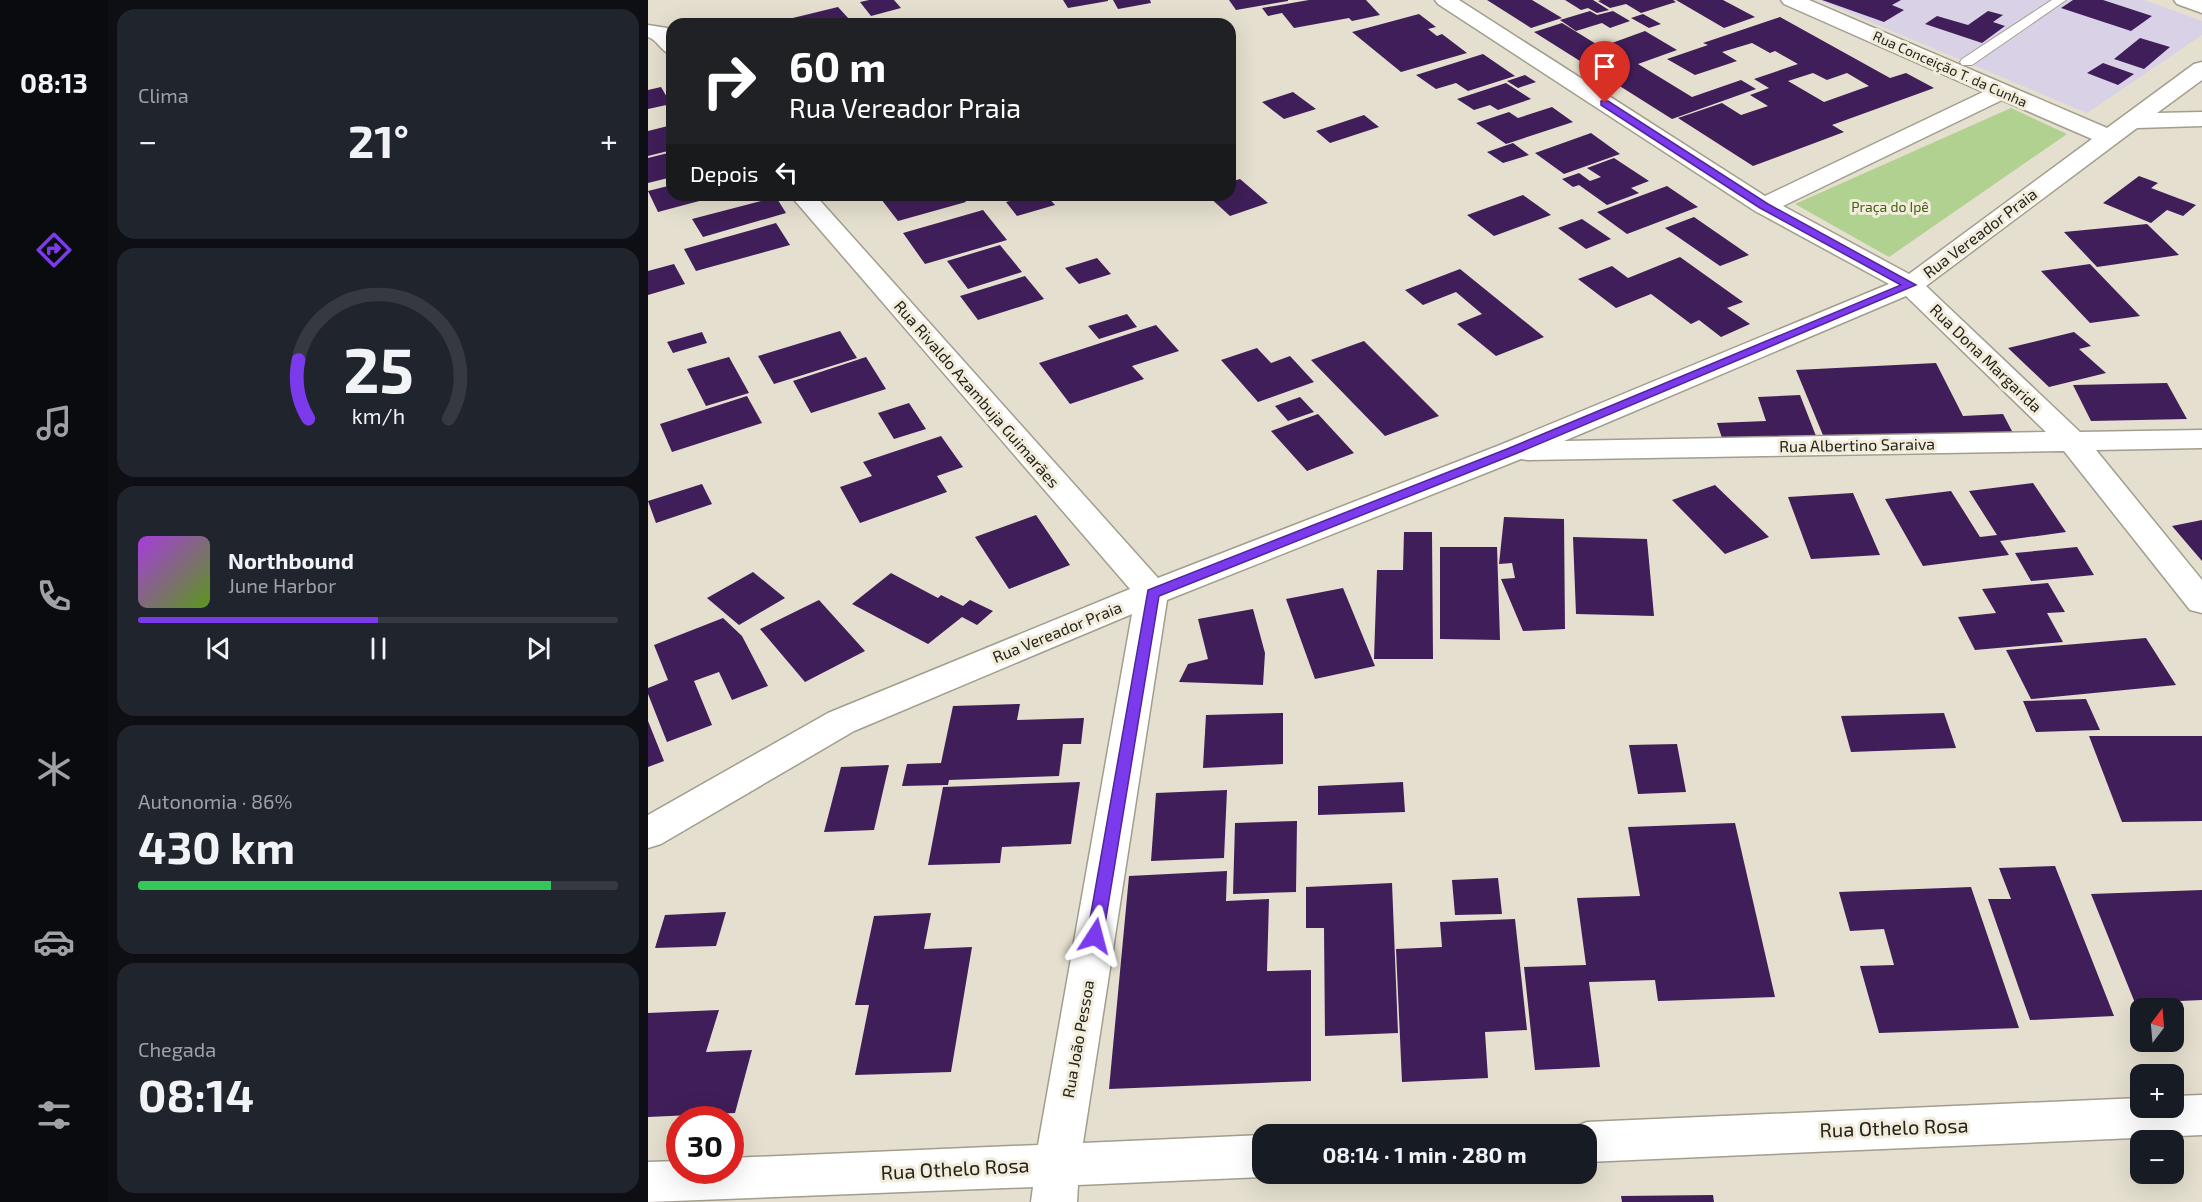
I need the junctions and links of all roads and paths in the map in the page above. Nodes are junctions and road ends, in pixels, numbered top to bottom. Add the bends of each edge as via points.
1 (1445, 0) edge
2 (1791, 0) edge
3 (2060, 0) edge
4 (2184, 0) edge
5 (2202, 7) edge
6 (1967, 62) dead end
7 (2202, 69) edge
8 (2002, 91) junction
9 (2202, 119) edge
10 (2132, 121) junction
11 (2109, 138) junction
12 (807, 201) edge
13 (1764, 206) junction
14 (1910, 285) junction
15 (2202, 439) edge
16 (2073, 442) junction
17 (1511, 452) junction
18 (1152, 593) junction
19 (2202, 602) edge
20 (648, 832) edge
21 (2202, 1115) edge
22 (1597, 1142) edge
23 (1252, 1157) edge
24 (648, 1183) edge
25 (1056, 1183) edge

1 - 13 street, Rua Dona Margarida
2 - 8 street, Rua Conceição T. da Cunha
3 - 6 lane
4 - 5 street
7 - 10 street, Rua Vereador Praia
8 - 11 street, Rua Conceição T. da Cunha
8 - 13 street
9 - 10 street
10 - 11 street, Rua Vereador Praia
11 - 14 street, Rua Vereador Praia
12 - 18 street, Rua Rivaldo Azambuja Guimarães
13 - 14 street, Rua Dona Margarida
14 - 16 street, Rua Dona Margarida
14 - 17 street, Rua Vereador Praia
15 - 16 street, Rua Albertino Saraiva
16 - 17 street, Rua Albertino Saraiva
16 - 19 street, Rua Dona Margarida
17 - 18 street, Rua Vereador Praia
18 - 20 street, Rua Vereador Praia via 841,722
18 - 25 street, Rua João Pessoa
21 - 22 street, Rua Othelo Rosa
23 - 25 street, Rua Othelo Rosa
24 - 25 street, Rua Othelo Rosa

